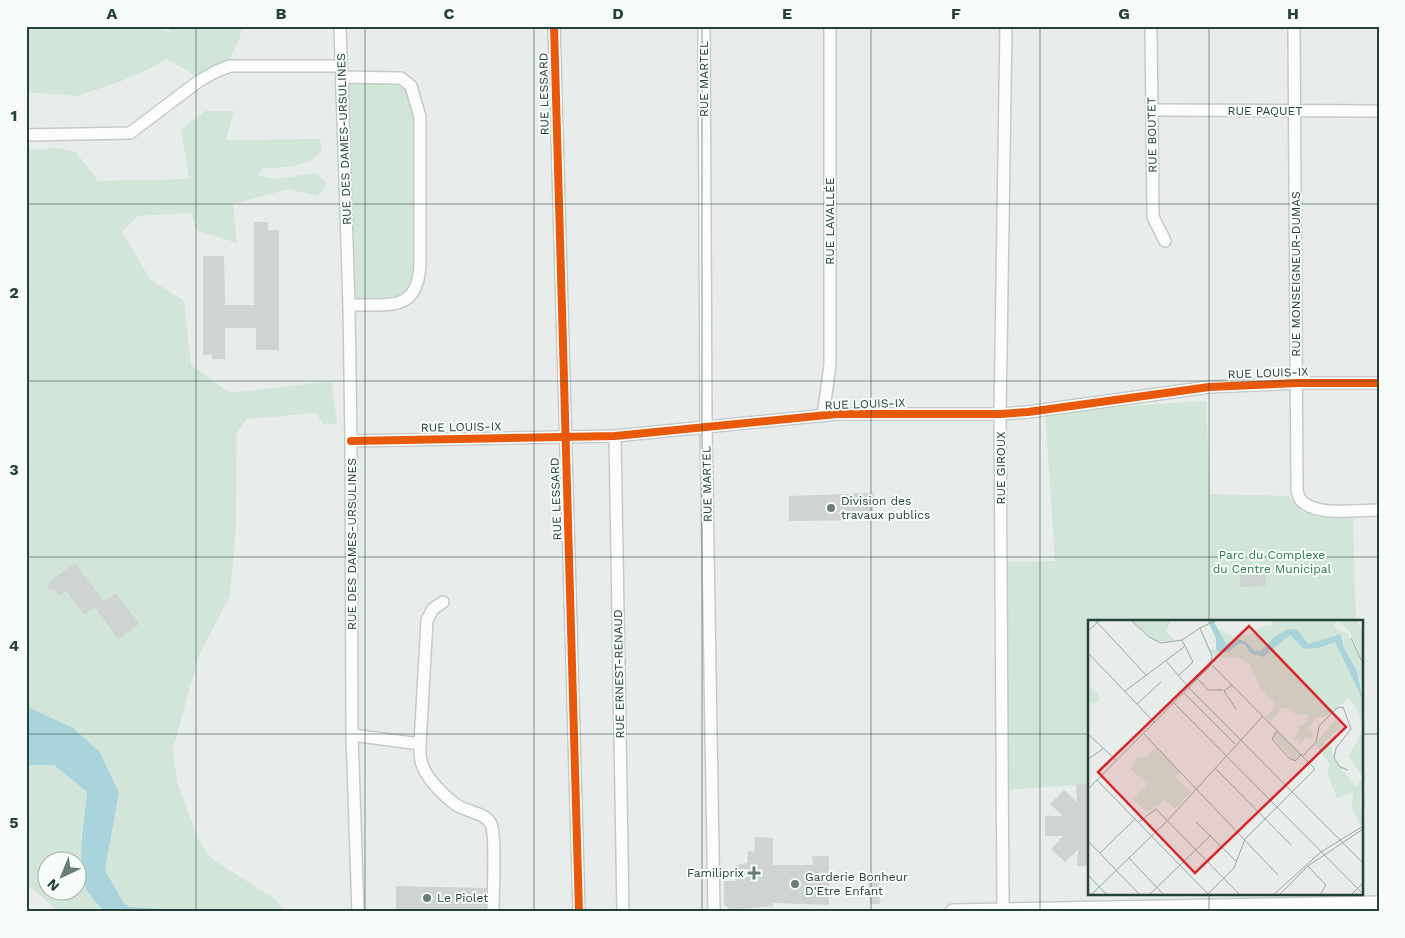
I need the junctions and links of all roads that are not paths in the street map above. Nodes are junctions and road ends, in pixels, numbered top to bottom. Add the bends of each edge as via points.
1 (340, 26) edge
2 (554, 26) edge
3 (704, 26) edge
4 (830, 26) edge
5 (1006, 26) edge
6 (1151, 26) edge
7 (1294, 26) edge
8 (341, 71) junction
9 (1152, 110) junction
10 (1296, 111) junction
11 (1379, 111) edge
12 (26, 135) edge
13 (1165, 241) dead end
14 (349, 305) junction
15 (1296, 382) junction
16 (1379, 383) edge
17 (1000, 414) junction
18 (823, 416) junction
19 (706, 428) junction
20 (565, 436) junction
21 (615, 436) junction
22 (352, 441) junction
23 (1379, 510) edge
24 (443, 602) dead end
25 (352, 735) junction
26 (420, 744) junction
27 (1379, 904) edge
28 (1264, 909) edge
29 (1003, 910) junction
30 (358, 912) edge
31 (494, 912) edge
32 (578, 912) edge
33 (623, 912) edge
34 (714, 912) edge
35 (953, 912) edge

1 - 8 street, RUE DES DAMES-URSULINES
2 - 20 street, RUE LESSARD
3 - 19 street, RUE MARTEL
4 - 18 street, RUE LAVALLÉE via 830,365
5 - 17 street, RUE GIROUX
6 - 9 street, RUE BOUTET
7 - 10 street, RUE MONSEIGNEUR-DUMAS
8 - 12 street via 230,66 199,81 130,133
8 - 14 street, RUE DES DAMES-URSULINES
8 - 14 street via 401,78 411,86 420,117 420,277 416,291 408,299 395,304
9 - 10 street, RUE PAQUET
9 - 13 street, RUE BOUTET via 1153,217
10 - 11 street, RUE PAQUET
10 - 15 street, RUE MONSEIGNEUR-DUMAS
14 - 22 street, RUE DES DAMES-URSULINES
15 - 16 street, RUE LOUIS-IX
15 - 17 street, RUE LOUIS-IX via 1209,387
15 - 23 street, RUE MONSEIGNEUR-DUMAS via 1299,499 1328,511
17 - 18 street, RUE LOUIS-IX
17 - 29 street, RUE GIROUX
18 - 19 street, RUE LOUIS-IX
19 - 21 street, RUE LOUIS-IX
19 - 34 street, RUE MARTEL
20 - 21 street, RUE LOUIS-IX
20 - 22 street, RUE LOUIS-IX
20 - 32 street, RUE LESSARD
21 - 33 street, RUE ERNEST-RENAUD
22 - 25 street, RUE DES DAMES-URSULINES
24 - 26 street via 426,620
25 - 26 street
25 - 30 street, RUE DES DAMES-URSULINES
26 - 31 street via 423,769 445,796 492,824
27 - 28 main road
28 - 29 main road
29 - 35 main road

